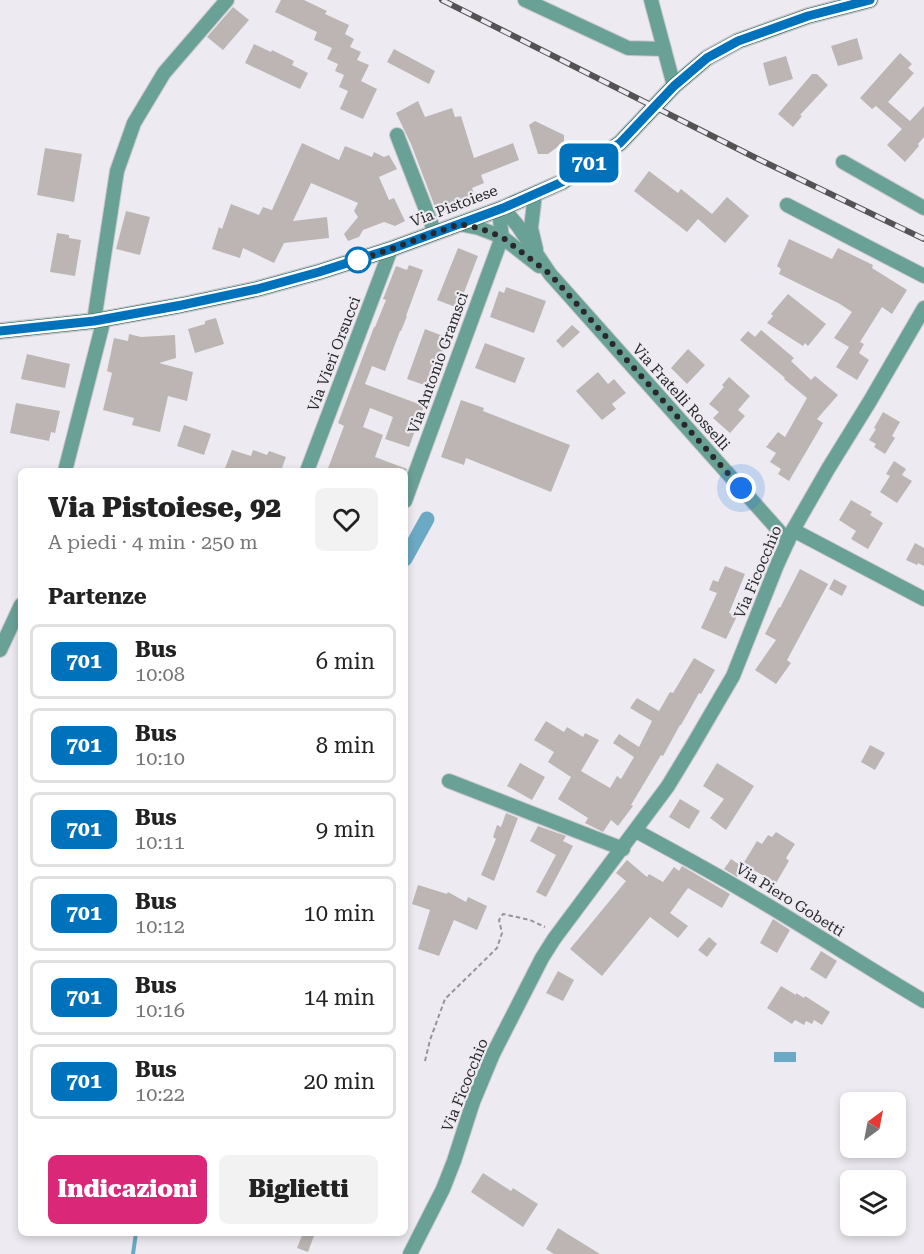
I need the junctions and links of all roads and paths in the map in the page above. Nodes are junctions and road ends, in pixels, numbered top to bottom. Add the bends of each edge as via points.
1 (227, 0) edge
2 (525, 0) edge
3 (651, 0) edge
4 (870, 0) edge
5 (664, 49) junction
6 (674, 86) junction
7 (397, 135) dead end
8 (843, 162) dead end
9 (535, 194) junction
10 (787, 205) dead end
11 (503, 208) junction
12 (924, 208) edge
13 (459, 224) junction
14 (435, 233) junction
15 (502, 237) junction
16 (391, 249) junction
17 (550, 274) junction
18 (924, 276) edge
19 (924, 308) edge
20 (99, 320) junction
21 (0, 331) edge
22 (66, 468) edge
23 (308, 468) edge
24 (408, 493) edge
25 (791, 536) junction
26 (924, 599) edge
27 (18, 611) edge
28 (0, 650) edge
29 (449, 781) dead end
30 (636, 831) junction
31 (623, 849) junction
32 (559, 933) junction
33 (924, 1001) edge
34 (425, 1061) dead end
35 (410, 1254) edge

1 - 20 street via 164,73 134,123 117,171
2 - 5 street via 628,48
3 - 5 street
4 - 6 main road, Via Pistoiese via 808,16 738,41 707,58
5 - 6 street
6 - 9 main road, Via Pistoiese via 620,143 562,182
7 - 14 street
8 - 12 street
9 - 11 main road, Via Pistoiese
9 - 17 street, Via Fratelli Rosselli via 531,228 536,248
10 - 18 street
11 - 13 main road, Via Pistoiese
11 - 15 street
11 - 17 street, Via Fratelli Rosselli
13 - 14 main road, Via Pistoiese
13 - 15 street, Via Fratelli Rosselli
14 - 16 main road, Via Pistoiese
15 - 17 street, Via Fratelli Rosselli
15 - 24 street, Via Antonio Gramsci
16 - 20 main road, Via Pistoiese via 257,289
16 - 23 street, Via Vieri Orsucci
17 - 25 street, Via Fratelli Rosselli
19 - 25 street, Via Ficocchio
20 - 21 main road, Via Pistoiese
20 - 22 street
25 - 26 street
25 - 30 street, Via Ficocchio via 733,676 668,786
27 - 28 street
29 - 31 street
30 - 31 street, Via Ficocchio
30 - 33 street, Via Piero Gobetti via 754,897
31 - 32 street, Via Ficocchio
32 - 34 path via 503,914 497,948 445,999
32 - 35 street, Via Ficocchio via 542,958 494,1053 443,1189

